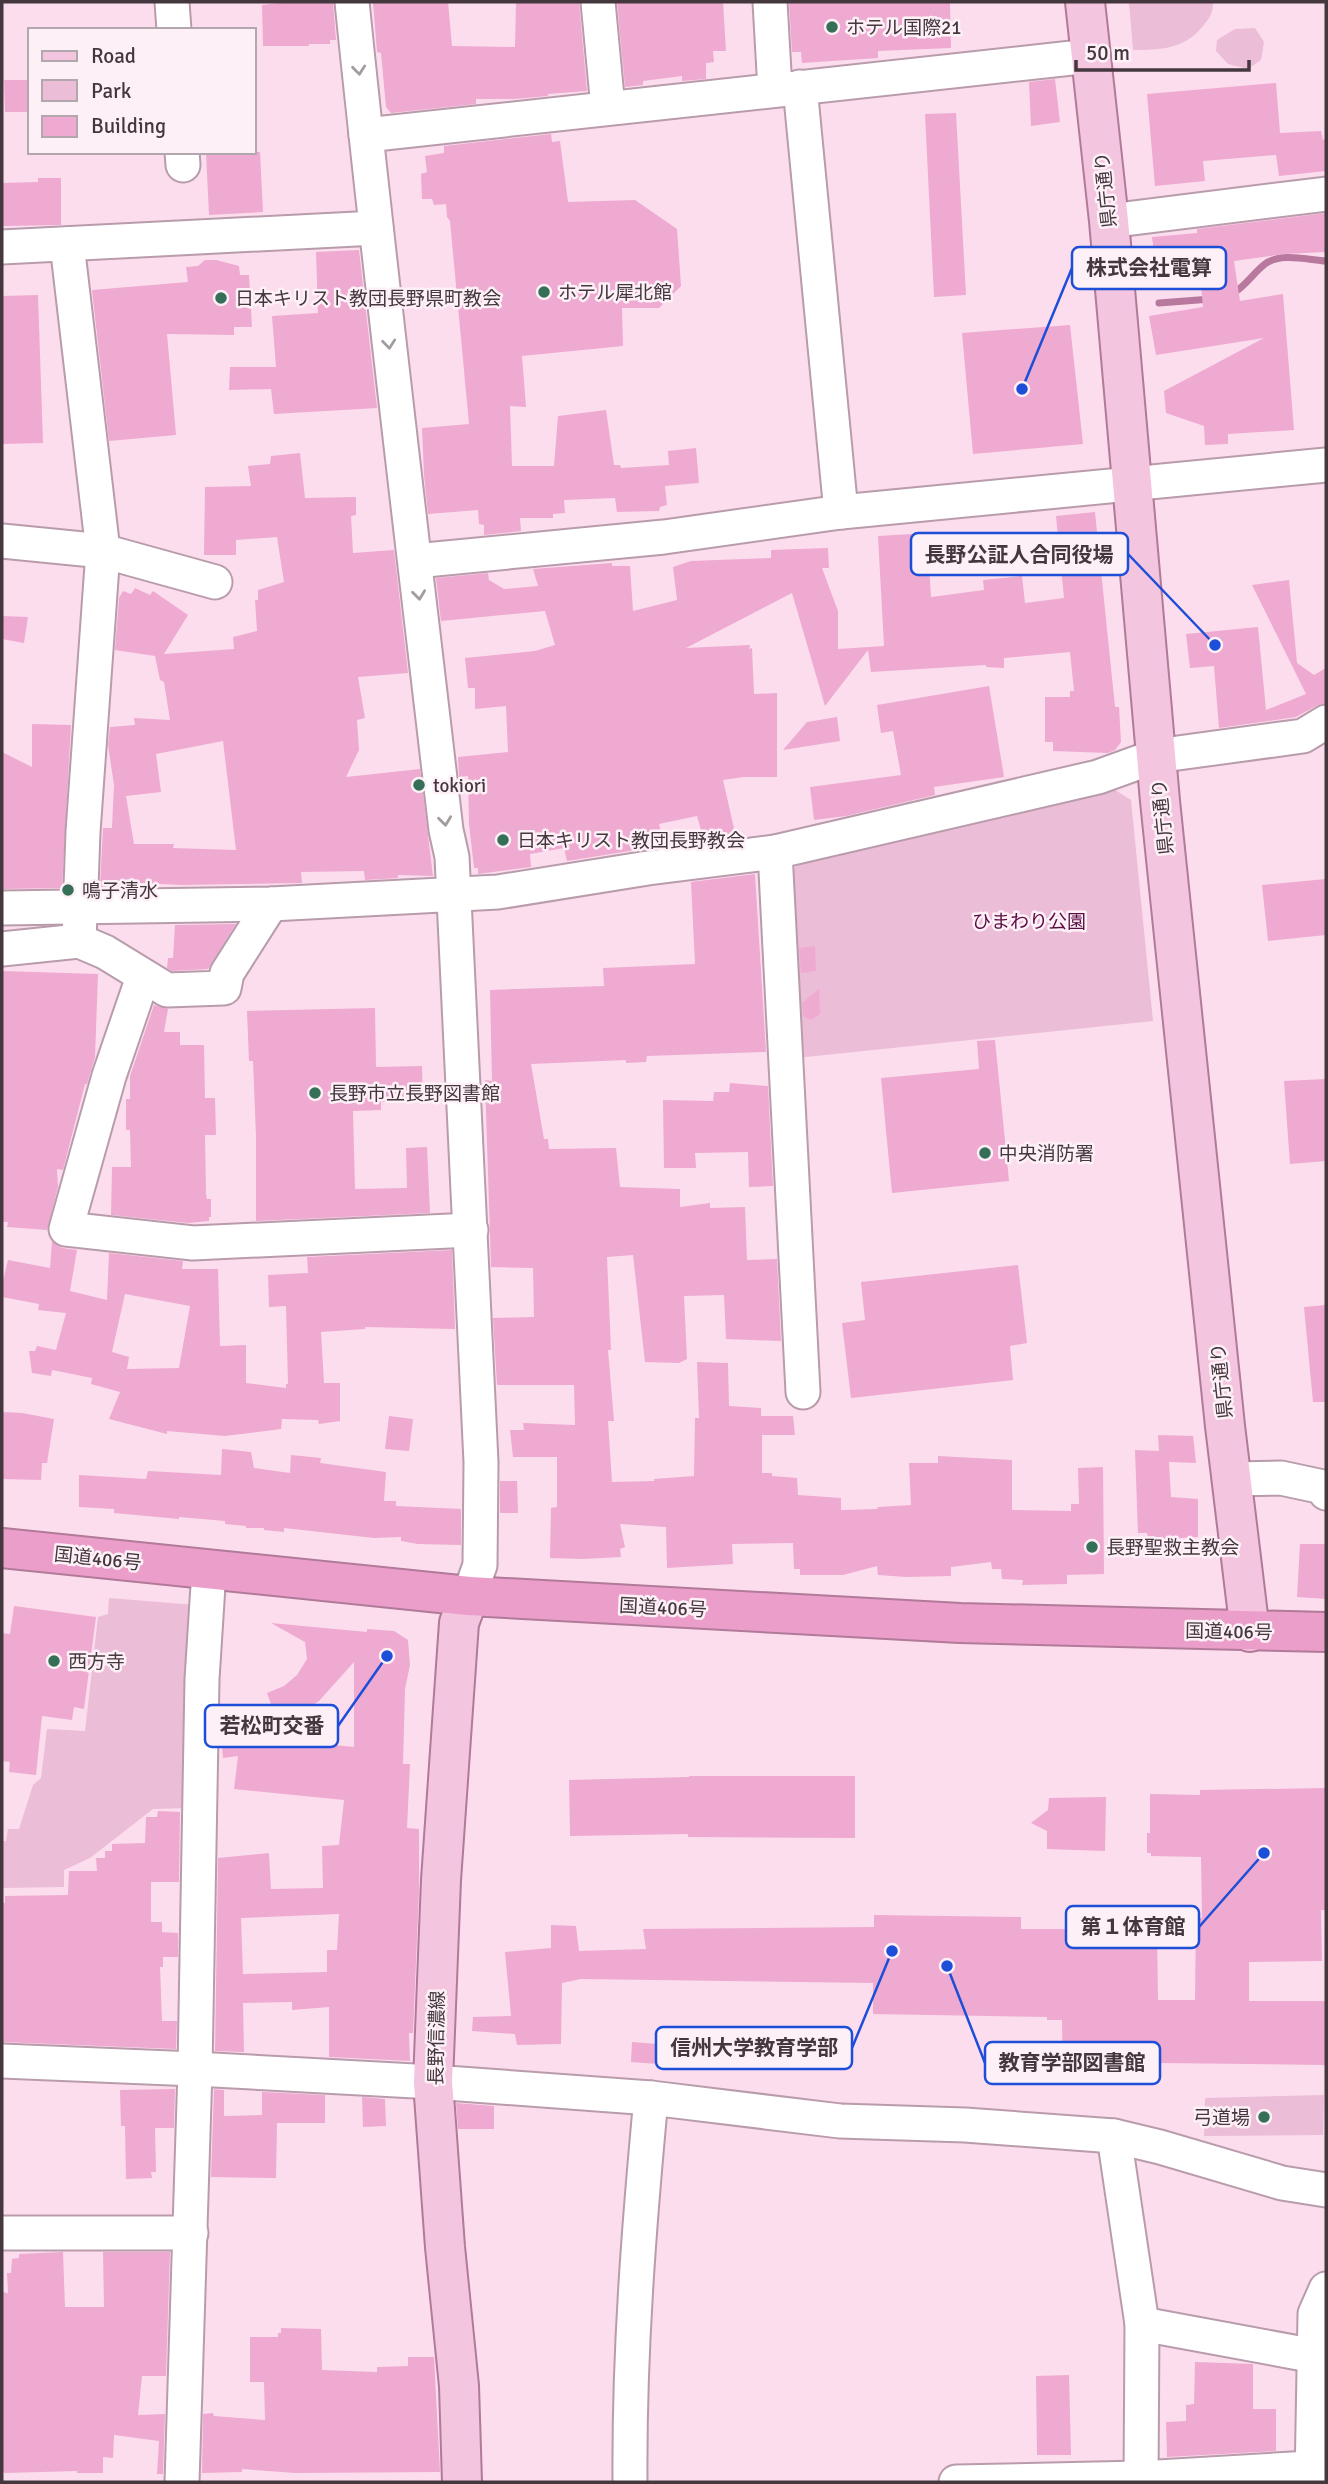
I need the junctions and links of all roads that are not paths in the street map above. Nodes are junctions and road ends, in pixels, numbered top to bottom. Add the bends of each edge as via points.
1 (172, 2) edge
2 (352, 2) edge
3 (598, 2) edge
4 (770, 2) edge
5 (1085, 2) edge
6 (174, 28) edge
7 (1090, 56) junction
8 (787, 89) junction
9 (608, 108) junction
10 (366, 135) junction
11 (1326, 194) edge
12 (1109, 221) junction
13 (376, 228) junction
14 (67, 244) junction
15 (2, 247) edge
16 (1326, 465) edge
17 (1131, 484) junction
18 (841, 512) junction
19 (2, 541) edge
20 (103, 551) junction
21 (415, 561) junction
22 (215, 582) dead end
23 (1326, 722) edge
24 (1156, 756) junction
25 (775, 852) junction
26 (454, 895) junction
27 (271, 904) junction
28 (79, 907) junction
29 (2, 908) edge
30 (79, 941) junction
31 (2, 948) edge
32 (143, 977) junction
33 (471, 1230) junction
34 (803, 1392) dead end
35 (1232, 1479) junction
36 (1326, 1493) edge
37 (2, 1548) edge
38 (209, 1570) junction
39 (469, 1596) junction
40 (1250, 1632) junction
41 (1326, 1632) edge
42 (2, 2061) edge
43 (195, 2068) junction
44 (433, 2082) junction
45 (651, 2098) junction
46 (1114, 2136) junction
47 (1326, 2190) edge
48 (2, 2233) edge
49 (191, 2233) junction
50 (1326, 2289) edge
51 (1142, 2324) junction
52 (1315, 2356) junction
53 (1317, 2472) edge
54 (1141, 2480) edge
55 (181, 2482) edge
56 (463, 2482) edge
57 (630, 2482) edge
58 (956, 2482) edge

1 - 6 street
2 -> 10 street
3 - 9 street
4 - 8 street
5 - 7 main road, 県庁通り
7 - 8 street
7 - 12 main road, 県庁通り
8 - 9 street
8 - 18 street
9 - 10 street
10 - 13 street
11 - 12 street
12 - 17 main road, 県庁通り
13 - 14 street
13 -> 21 street
14 - 15 street
14 - 20 street
16 - 17 street
17 - 18 street
17 - 24 main road, 県庁通り
18 - 21 street via 664,537
19 - 20 street
20 - 22 street
20 - 28 street
21 -> 26 street
23 - 24 street via 1303,736
24 - 25 street via 1098,777
24 - 35 main road, 県庁通り
25 - 26 street
25 - 34 street
26 - 27 street
26 - 33 street
27 - 28 street
27 - 32 street via 227,973 224,988 167,990
28 - 29 street
28 - 30 street
30 - 31 street
30 - 32 street
32 - 33 street via 65,1229 192,1243
33 - 39 street via 481,1475 480,1565
35 - 36 street via 1281,1478 1323,1487
35 - 40 main road, 県庁通り
37 - 38 highway, 国道406号
38 - 39 highway, 国道406号
38 - 43 street via 202,1679
39 - 40 highway, 国道406号 via 960,1623
39 - 44 main road, 長野信濃線 via 459,1623
40 - 41 highway, 国道406号
42 - 43 street
43 - 44 street
43 - 49 street
44 - 45 street
44 - 56 main road, 長野信濃線
45 - 46 street via 840,2121
45 - 57 street via 635,2272
46 - 47 street via 1282,2183
46 - 51 street
48 - 49 street
49 - 55 street
50 - 52 street via 1315,2314
51 - 52 street
51 - 54 street
52 - 53 street
53 - 54 street
54 - 58 street

